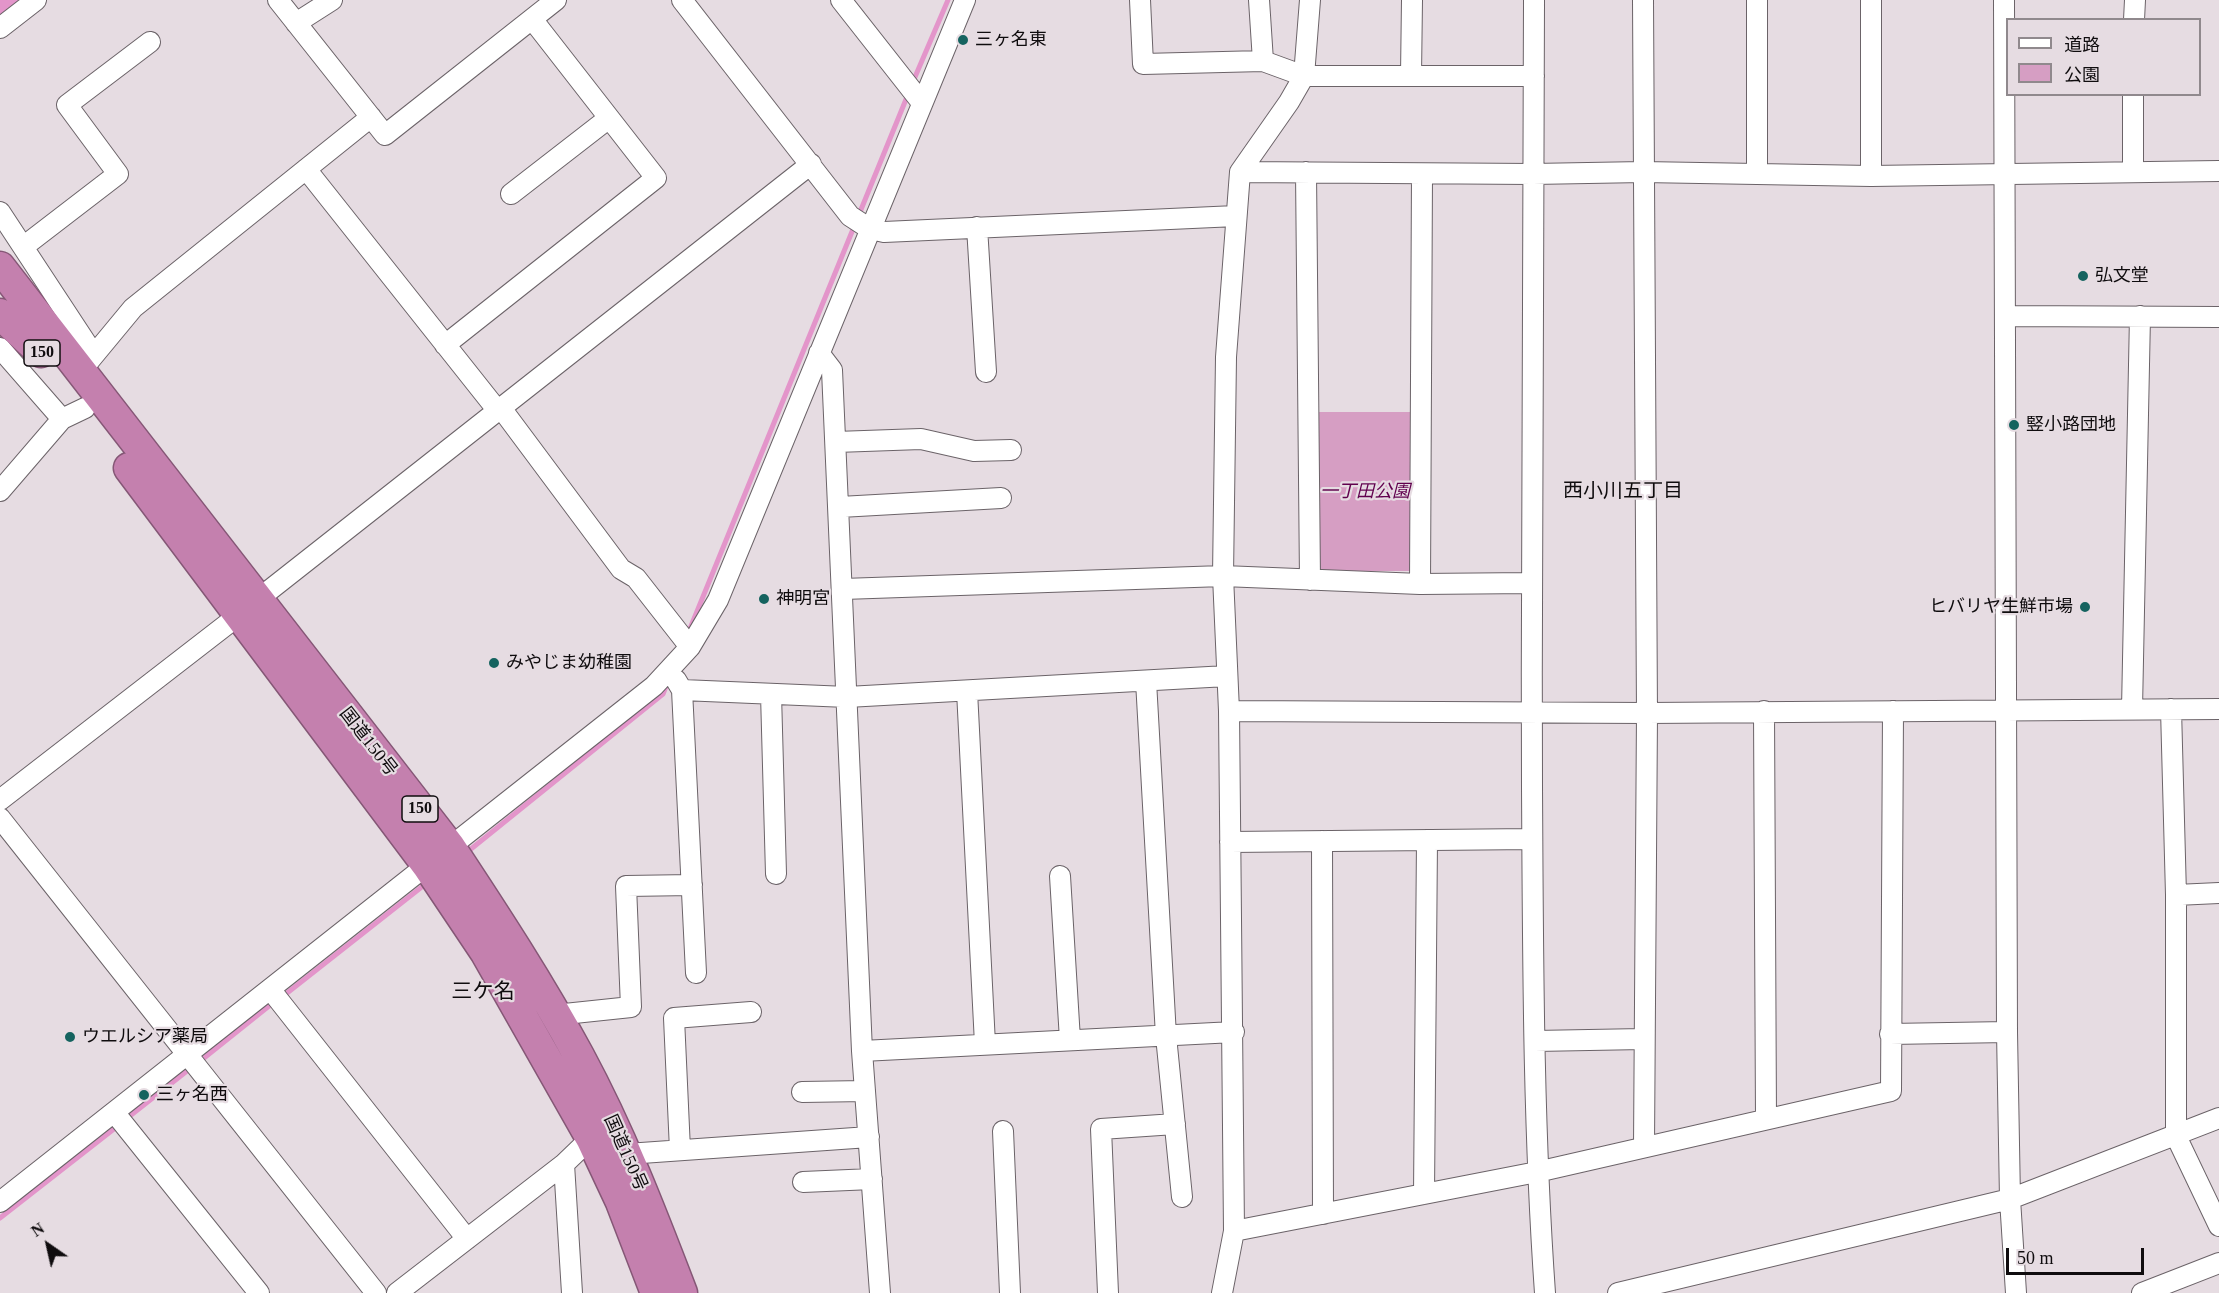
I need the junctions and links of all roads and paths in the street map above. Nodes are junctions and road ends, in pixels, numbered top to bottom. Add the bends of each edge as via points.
1 (36, 0) edge
2 (278, 0) edge
3 (332, 0) edge
4 (555, 0) edge
5 (682, 0) edge
6 (841, 0) edge
7 (965, 0) edge
8 (1140, 0) edge
9 (1259, 0) edge
10 (1310, 0) edge
11 (1412, 0) edge
12 (1534, 0) edge
13 (1643, 0) edge
14 (1758, 0) edge
15 (1871, 0) edge
16 (2004, 0) edge
17 (2134, 0) edge
18 (2134, 18) edge
19 (532, 19) junction
20 (296, 23) junction
21 (0, 28) edge
22 (150, 42) dead end
23 (1263, 61) junction
24 (1411, 75) junction
25 (1304, 76) junction
26 (1534, 76) junction
27 (2133, 96) edge
28 (922, 104) junction
29 (371, 117) junction
30 (609, 118) junction
31 (811, 164) junction
32 (306, 169) junction
33 (1239, 171) junction
34 (2133, 171) junction
35 (2219, 171) edge
36 (1306, 172) junction
37 (1643, 172) junction
38 (1422, 174) junction
39 (1533, 174) junction
40 (1757, 174) junction
41 (2003, 174) junction
42 (1871, 176) junction
43 (511, 194) dead end
44 (0, 212) edge
45 (1236, 216) junction
46 (977, 226) junction
47 (870, 229) junction
48 (11, 247) edge
49 (0, 267) edge
50 (0, 299) edge
51 (0, 314) edge
52 (2005, 316) junction
53 (2140, 316) junction
54 (2219, 317) edge
55 (45, 340) junction
56 (445, 345) junction
57 (0, 348) edge
58 (819, 353) junction
59 (87, 363) junction
60 (986, 372) dead end
61 (499, 410) junction
62 (73, 413) junction
63 (836, 442) junction
64 (1011, 450) dead end
65 (0, 490) edge
66 (1001, 498) dead end
67 (840, 507) junction
68 (1223, 576) junction
69 (1310, 580) junction
70 (1531, 583) junction
71 (1420, 584) junction
72 (843, 589) junction
73 (248, 608) junction
74 (690, 646) junction
75 (670, 670) junction
76 (1227, 676) junction
77 (1146, 681) junction
78 (682, 690) junction
79 (967, 691) junction
80 (771, 694) junction
81 (847, 698) junction
82 (2132, 709) junction
83 (2171, 709) junction
84 (2219, 709) edge
85 (1229, 711) junction
86 (1764, 711) junction
87 (1893, 711) junction
88 (2005, 711) junction
89 (1532, 712) junction
90 (1647, 713) junction
91 (0, 800) edge
92 (0, 818) edge
93 (1532, 839) junction
94 (1427, 840) junction
95 (1322, 842) junction
96 (1230, 843) junction
97 (438, 856) junction
98 (776, 874) dead end
99 (1060, 876) dead end
100 (692, 885) junction
101 (2219, 893) edge
102 (2176, 895) junction
103 (696, 973) dead end
104 (270, 989) junction
105 (751, 1012) dead end
106 (555, 1015) junction
107 (1234, 1032) junction
108 (2007, 1032) junction
109 (1890, 1034) junction
110 (1167, 1036) junction
111 (1643, 1038) junction
112 (1070, 1040) junction
113 (1535, 1041) junction
114 (985, 1044) junction
115 (862, 1051) junction
116 (186, 1055) junction
117 (865, 1091) junction
118 (802, 1092) dead end
119 (114, 1112) junction
120 (2219, 1118) edge
121 (1767, 1119) junction
122 (1175, 1124) junction
123 (1003, 1131) dead end
124 (2176, 1136) junction
125 (869, 1137) junction
126 (591, 1138) junction
127 (1644, 1146) junction
128 (680, 1150) junction
129 (627, 1154) junction
130 (564, 1164) junction
131 (1537, 1172) junction
132 (872, 1179) junction
133 (803, 1182) dead end
134 (1424, 1194) junction
135 (1182, 1197) dead end
136 (2010, 1199) junction
137 (0, 1202) edge
138 (1323, 1214) junction
139 (2219, 1226) edge
140 (1234, 1231) junction
141 (467, 1239) junction
142 (2219, 1263) edge
143 (2146, 1292) edge
144 (259, 1293) edge
145 (376, 1293) edge
146 (397, 1293) edge
147 (572, 1293) edge
148 (656, 1293) edge
149 (682, 1293) edge
150 (880, 1293) edge
151 (1010, 1293) edge
152 (1108, 1293) edge
153 (1222, 1293) edge
154 (1545, 1293) edge
155 (1618, 1293) edge
156 (2016, 1293) edge

1 - 21 street
2 - 20 street
3 - 20 street
4 - 19 street
5 - 31 street
6 - 28 street
7 - 28 street
8 - 23 street via 1143,64
9 - 23 street
10 - 25 street
11 - 24 street
12 - 26 street
13 - 37 street
14 - 40 street
15 - 42 street
16 - 41 street
17 - 18 street
19 - 29 street via 385,135
19 - 30 street
20 - 29 street
22 - 48 street via 66,105 118,174
23 - 25 street
24 - 25 street
24 - 26 street
25 - 33 street
26 - 39 street
27 - 34 street
28 - 47 street
29 - 32 street
30 - 43 street
30 - 56 street via 656,178
31 - 47 street via 850,216
31 - 61 street
32 - 56 street
32 - 59 street via 133,308
33 - 36 street
33 - 45 street
34 - 35 street
34 - 41 street
36 - 38 street
36 - 69 street
37 - 39 street
37 - 40 street
37 - 90 street
38 - 39 street
38 - 71 street
39 - 70 street
40 - 42 street
41 - 42 street
41 - 52 street
44 - 48 street
45 - 46 street
45 - 68 street via 1226,357
46 - 47 street via 884,232
46 - 60 street
47 - 58 street
48 - 55 highway, 150
48 - 59 street
49 - 55 highway, 国道150号 / 150
50 - 55 highway, 国道150号 / 150
51 - 55 highway, 150
52 - 53 street
52 - 88 street
53 - 54 street
53 - 82 street
55 - 59 highway, 国道150号 / 150
55 - 62 highway, 国道150号 / 150
56 - 61 street
57 - 62 street
58 - 63 street via 832,370
58 - 74 street via 718,600
59 - 73 highway, 国道150号 / 150
61 - 73 street
61 - 74 street via 621,569 636,578
62 - 65 street
62 - 73 highway, 国道150号 / 150
63 - 64 street via 921,439 974,451
63 - 67 street
66 - 67 street
67 - 72 street
68 - 69 street
68 - 72 street
68 - 76 street
69 - 71 street
70 - 71 street
70 - 89 street
72 - 81 street
73 - 91 street
73 - 97 highway, 国道150号 / 150
74 - 75 street
75 - 78 street
75 - 97 street
76 - 77 street
76 - 85 street
77 - 79 street
77 - 110 street
78 - 80 street
78 - 100 street
79 - 81 street
79 - 114 street
80 - 81 street
80 - 98 street
81 - 115 street
82 - 83 street
82 - 88 street
83 - 84 street
83 - 102 street
85 - 89 street
85 - 96 street
86 - 87 street
86 - 90 street
86 - 121 street
87 - 88 street
87 - 109 street
88 - 108 street
89 - 90 street
89 - 93 street
90 - 111 street
92 - 116 street
93 - 94 street
93 - 113 street
94 - 95 street
94 - 134 street
95 - 96 street
95 - 138 street
96 - 107 street
97 - 104 street
97 - 106 highway, 国道150号 / 150 via 510,937
97 - 126 highway, 国道150号 / 150 via 486,953
99 - 112 street
100 - 103 street
100 - 106 street via 626,886 631,1007
101 - 102 street
102 - 124 street
104 - 116 street
104 - 141 street
105 - 128 street via 674,1018
106 - 129 highway, 国道150号 / 150
107 - 110 street
107 - 140 street
108 - 109 street
108 - 136 street
109 - 121 street via 1891,1091
110 - 112 street
110 - 122 street
111 - 113 street
111 - 127 street
112 - 114 street
113 - 131 street
114 - 115 street
115 - 117 street
116 - 119 street
116 - 145 street
117 - 118 street
117 - 125 street
119 - 137 street
119 - 144 street
120 - 124 street
121 - 127 street
122 - 135 street
122 - 152 street via 1101,1129
123 - 151 street
124 - 136 street
124 - 139 street
125 - 128 street
125 - 132 street
126 - 130 street
126 - 148 highway, 国道150号 / 150
127 - 131 street
128 - 129 street
129 - 149 highway, 国道150号 / 150
130 - 141 street
130 - 147 street
131 - 134 street
131 - 154 street
132 - 133 street
132 - 150 street
134 - 138 street
136 - 155 street
136 - 156 street
138 - 140 street
140 - 153 street
141 - 146 street
142 - 143 street

